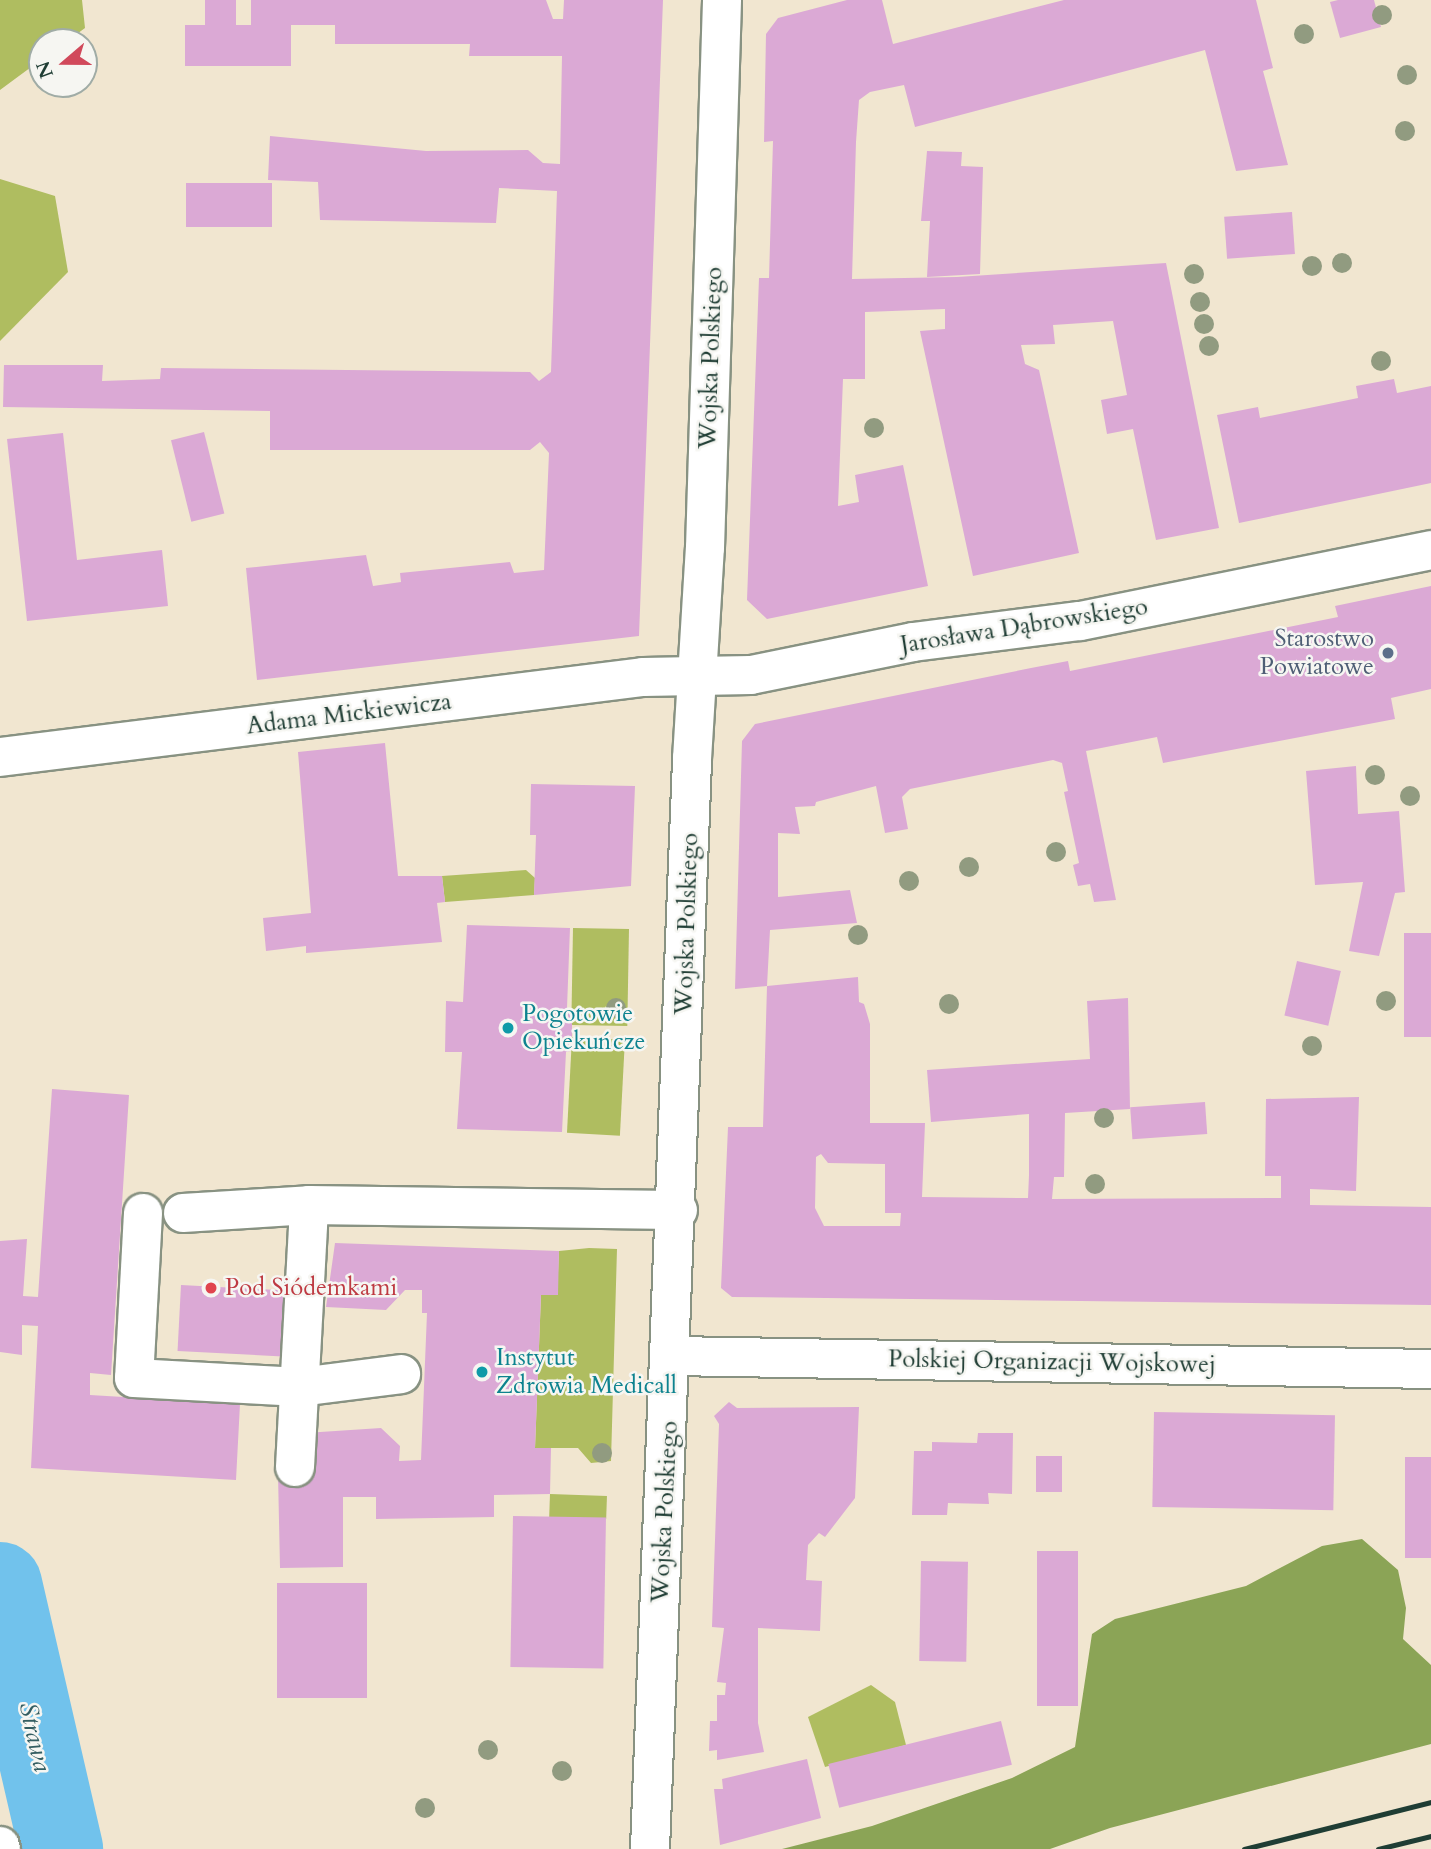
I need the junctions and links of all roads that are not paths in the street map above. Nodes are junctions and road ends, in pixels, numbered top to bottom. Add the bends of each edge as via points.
1 (722, 0) edge
2 (1431, 550) edge
3 (698, 676) junction
4 (0, 757) edge
5 (309, 1205) junction
6 (678, 1210) junction
7 (144, 1213) dead end
8 (183, 1213) dead end
9 (672, 1356) junction
10 (1431, 1369) edge
11 (401, 1374) dead end
12 (300, 1387) junction
13 (295, 1467) dead end
14 (650, 1849) edge

1 - 3 street, Wojska Polskiego
2 - 3 street, Jarosława Dąbrowskiego via 1016,633 913,642 751,675
3 - 4 street, Adama Mickiewicza via 643,677
3 - 6 street, Wojska Polskiego
5 - 6 street
5 - 8 street
5 - 12 street
6 - 9 street, Wojska Polskiego
7 - 12 street via 134,1378
9 - 10 street, Polskiej Organizacji Wojskowej
9 - 14 street, Wojska Polskiego
11 - 12 street
12 - 13 street

